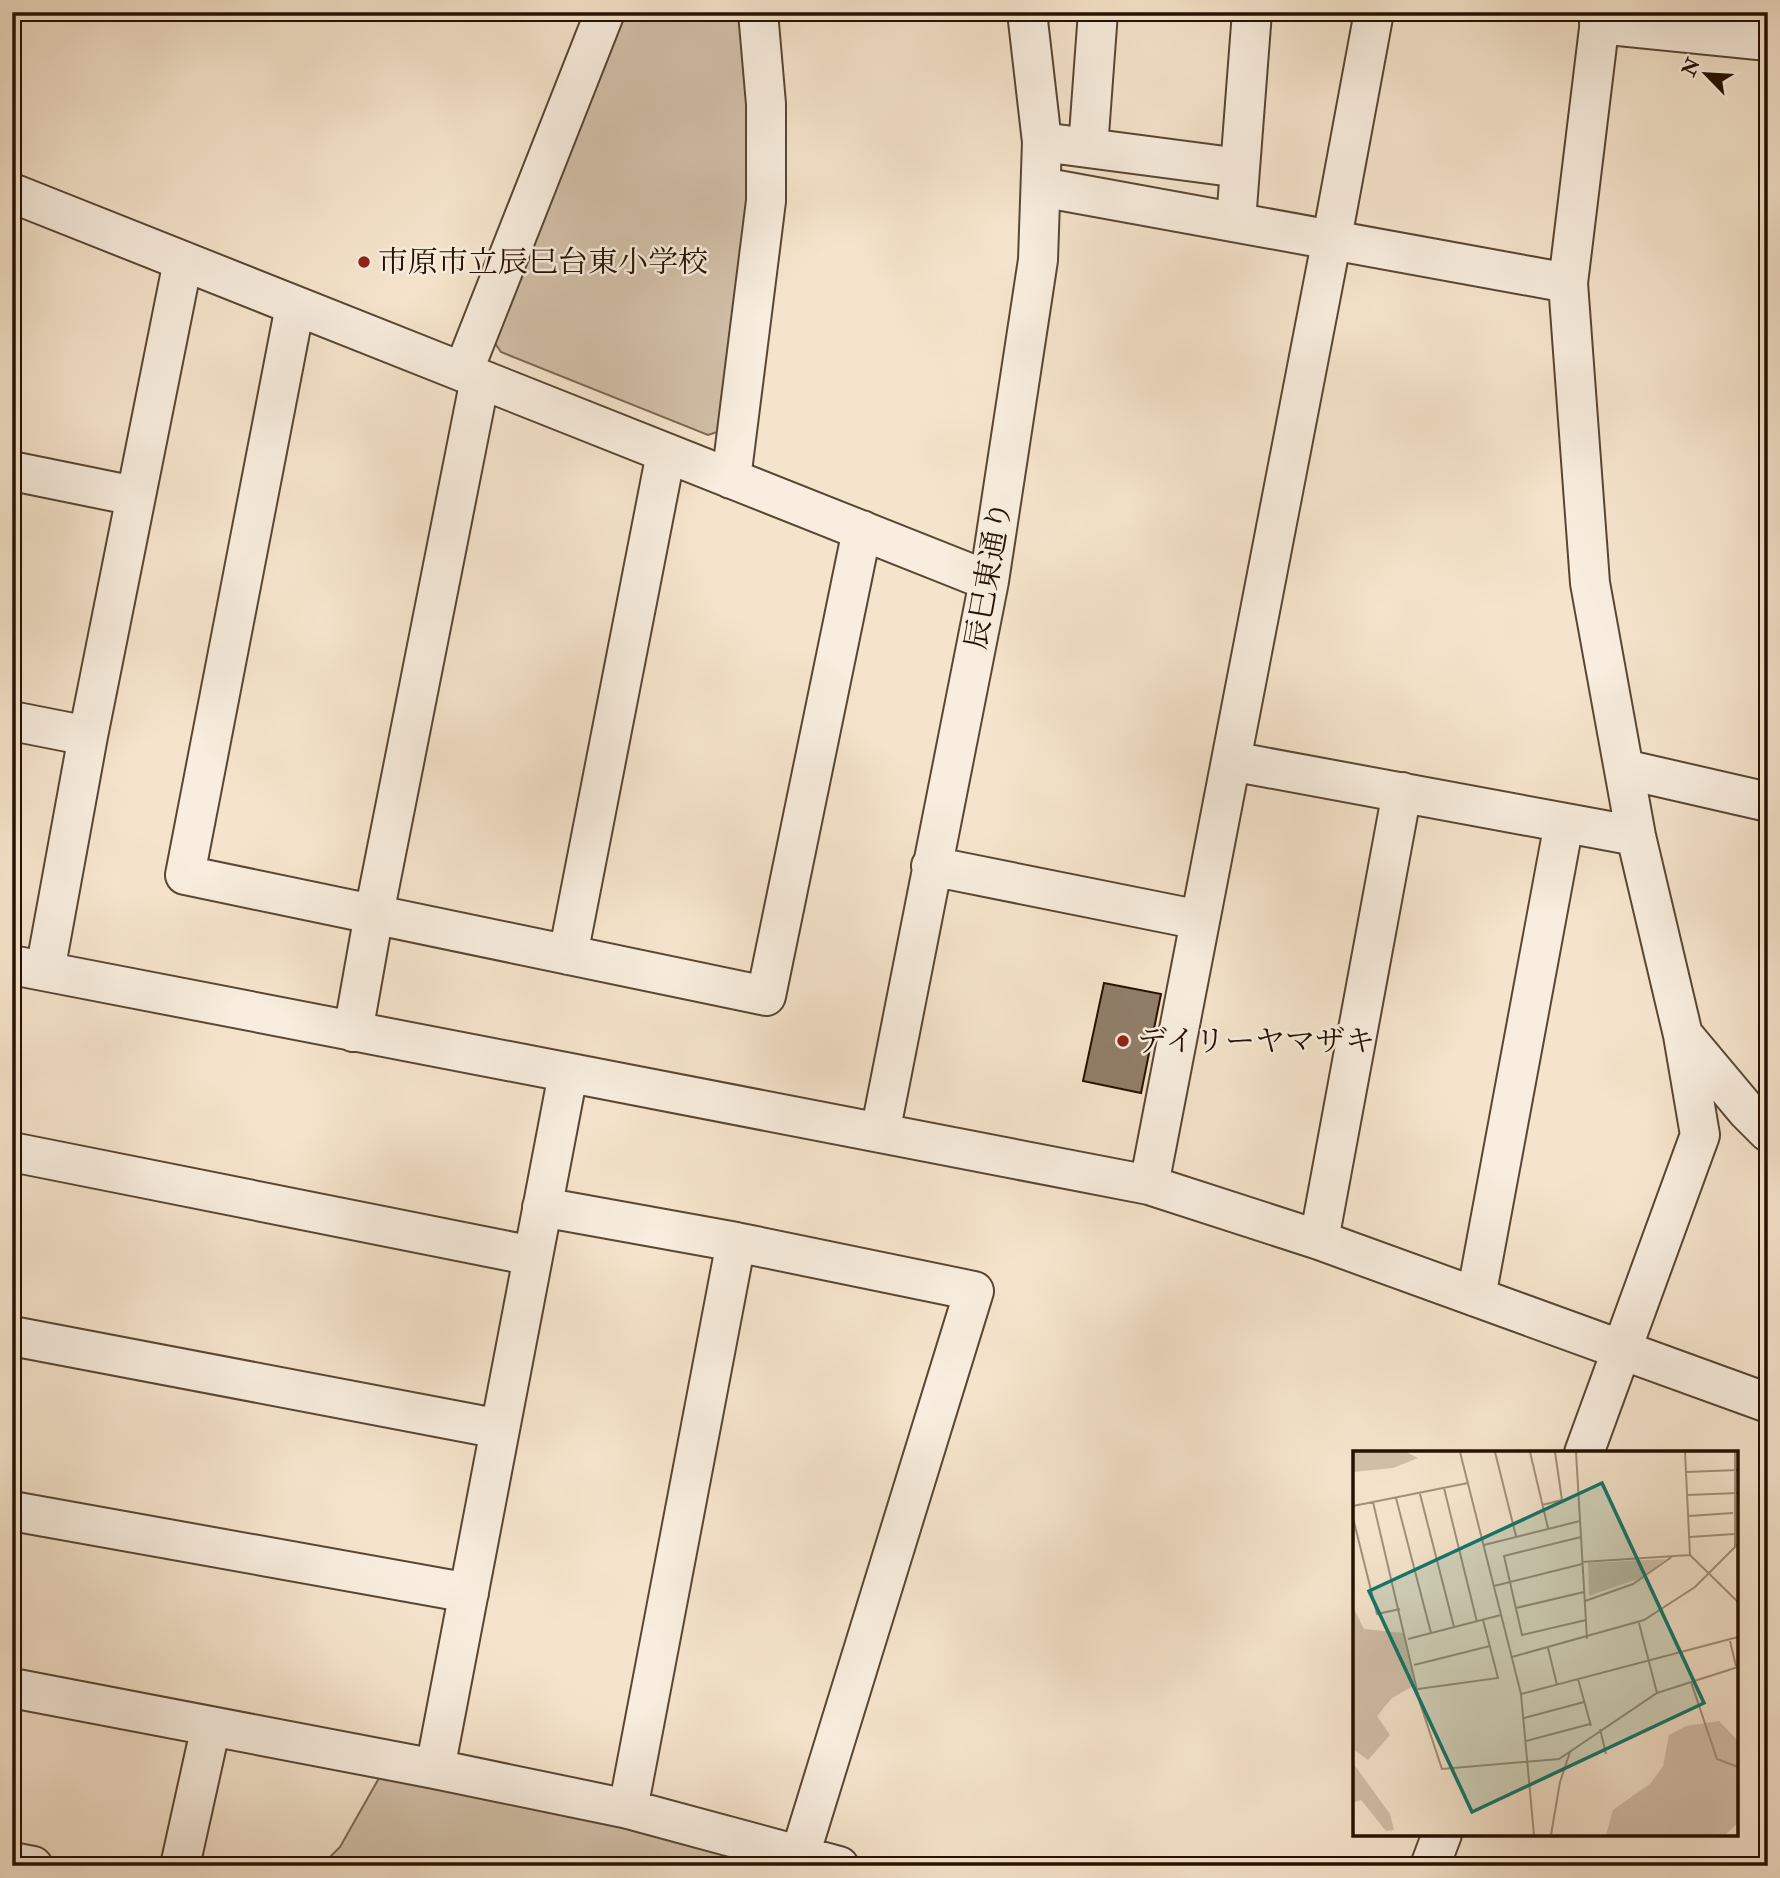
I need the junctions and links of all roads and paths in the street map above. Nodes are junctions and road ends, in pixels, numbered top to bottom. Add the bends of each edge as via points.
1 (605, 12) edge
2 (758, 12) edge
3 (1027, 12) edge
4 (1098, 12) edge
5 (1252, 12) edge
6 (1374, 12) edge
7 (1600, 18) edge
8 (1768, 41) edge
9 (1041, 142) junction
10 (1088, 148) junction
11 (1240, 168) junction
12 (1041, 187) junction
13 (12, 193) edge
14 (1236, 221) junction
15 (1332, 239) junction
16 (183, 261) junction
17 (1567, 283) junction
18 (295, 306) junction
19 (472, 376) junction
20 (666, 453) junction
21 (12, 471) edge
22 (731, 479) junction
23 (135, 496) junction
24 (862, 530) junction
25 (989, 581) junction
26 (12, 721) edge
27 (88, 736) junction
28 (1231, 761) junction
29 (1624, 769) junction
30 (1402, 792) junction
31 (1768, 802) edge
32 (1564, 822) junction
33 (1636, 836) junction
34 (931, 866) junction
35 (374, 915) junction
36 (1200, 920) junction
37 (568, 955) junction
38 (29, 968) edge
39 (353, 1032) junction
40 (1684, 1035) junction
41 (568, 1074) junction
42 (1768, 1132) edge
43 (880, 1133) junction
44 (12, 1152) edge
45 (1149, 1185) junction
46 (542, 1206) junction
47 (1319, 1240) junction
48 (736, 1242) junction
49 (533, 1256) junction
50 (1476, 1297) junction
51 (12, 1336) edge
52 (1622, 1350) junction
53 (1768, 1403) edge
54 (500, 1429) junction
55 (1585, 1451) edge
56 (12, 1511) edge
57 (469, 1593) junction
58 (12, 1688) edge
59 (211, 1726) junction
60 (435, 1769) junction
61 (628, 1809) junction
62 (1441, 1836) edge
63 (800, 1855) junction
64 (12, 1862) edge
65 (33, 1866) edge
66 (180, 1866) edge
67 (839, 1866) edge
68 (1430, 1866) edge

1 - 19 street
2 - 22 street via 766,104 766,201
3 - 9 street, 辰巳東通り
4 - 10 street
5 - 11 street
6 - 15 street
7 - 8 street
7 - 17 street
9 - 10 street
9 - 12 street, 辰巳東通り
10 - 11 street
11 - 14 street
12 - 14 street
12 - 25 street, 辰巳東通り via 1038,260
13 - 16 street
14 - 15 street
15 - 17 street
15 - 28 street
16 - 18 street
16 - 23 street
17 - 29 street via 1590,583
18 - 19 street
18 - 35 street via 185,875
19 - 20 street
19 - 35 street
20 - 22 street
20 - 37 street
21 - 23 street
22 - 24 street
23 - 27 street
24 - 25 street
24 - 37 street via 766,996
25 - 34 street, 辰巳東通り
26 - 27 street
27 - 38 street
28 - 30 street
28 - 36 street
29 - 31 street
29 - 33 street
30 - 32 street
30 - 47 street
32 - 33 street
32 - 50 street
33 - 40 street
34 - 36 street
34 - 43 street, 辰巳東通り
35 - 37 street
35 - 39 street
36 - 45 street
38 - 39 street
39 - 41 street
40 - 42 street
40 - 52 street via 1700,1135
41 - 43 street
41 - 46 street
43 - 45 street
44 - 49 street
45 - 47 street
46 - 48 street
46 - 49 street
47 - 50 street
48 - 61 street
48 - 63 street via 974,1291
49 - 54 street
50 - 52 street
51 - 54 street
52 - 53 street
52 - 55 street
54 - 57 street
56 - 57 street
57 - 60 street
58 - 59 street
59 - 60 street
59 - 66 street
60 - 61 street
61 - 63 street
62 - 68 street
63 - 67 street
64 - 65 street

